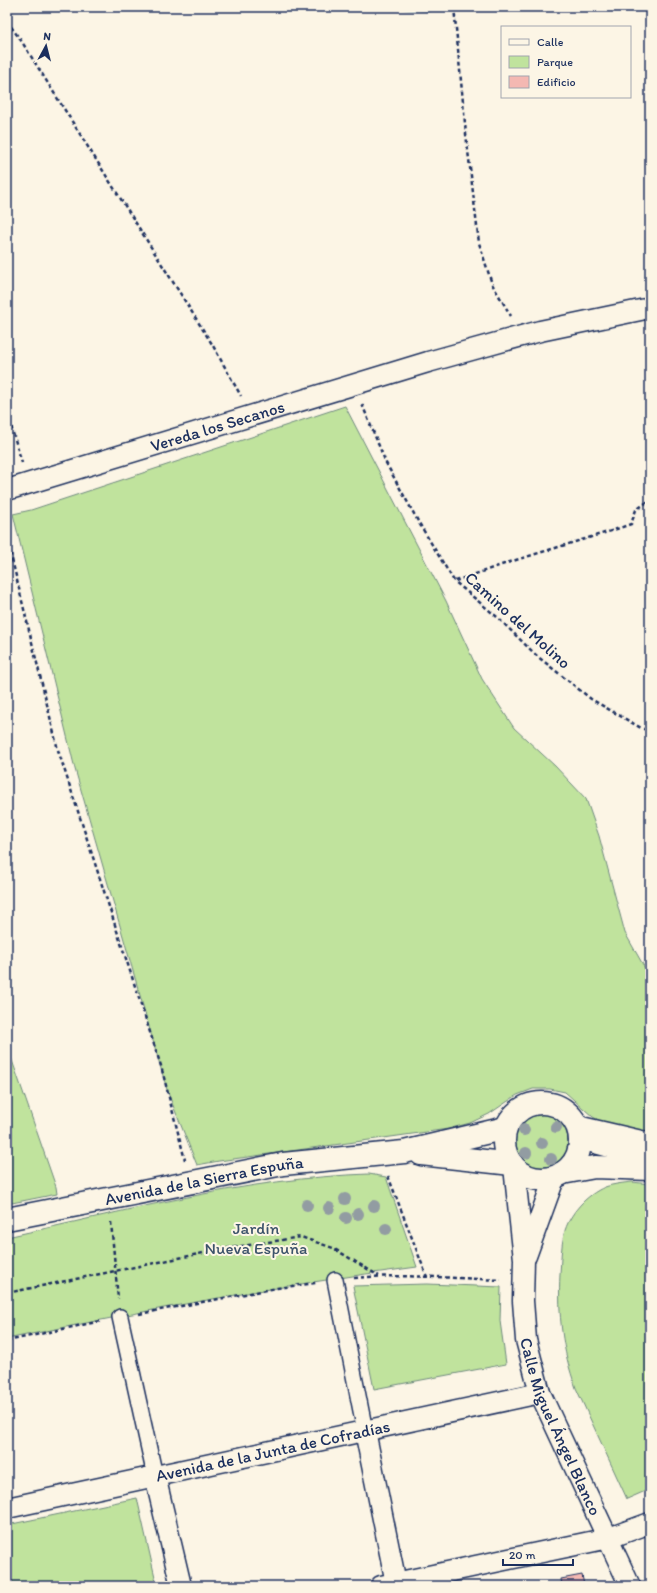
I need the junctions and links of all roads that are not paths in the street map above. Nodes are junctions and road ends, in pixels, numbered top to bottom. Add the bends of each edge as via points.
1 (650, 308) edge
2 (7, 490) edge
3 (506, 1128) junction
4 (578, 1132) junction
5 (650, 1143) edge
6 (404, 1152) junction
7 (650, 1156) edge
8 (513, 1165) junction
9 (650, 1169) edge
10 (558, 1174) junction
11 (7, 1219) edge
12 (524, 1259) junction
13 (335, 1280) road end
14 (120, 1317) road end
15 (540, 1393) junction
16 (365, 1431) junction
17 (155, 1476) junction
18 (7, 1508) edge
19 (650, 1523) edge
20 (609, 1538) junction
21 (388, 1584) edge
22 (181, 1586) edge
23 (630, 1586) edge

1 - 2 street, Vereda los Secanos via 522,336 428,362
3 - 4 main road via 512,1117 522,1108 534,1103 547,1103 570,1114
3 - 6 main road, Avenida de la Sierra Espuña
3 - 8 main road via 506,1153
4 - 5 street
4 - 7 main road
4 - 10 main road via 579,1149 576,1158
6 - 8 main road, Avenida de la Sierra Espuña
6 - 11 main road, Avenida de la Sierra Espuña via 283,1164
8 - 10 main road via 523,1174 533,1178
8 - 12 street, Calle Miguel Ángel Blanco
9 - 10 main road via 595,1167
10 - 12 street, Calle Miguel Ángel Blanco
12 - 15 street, Calle Miguel Ángel Blanco via 523,1301 526,1340
13 - 16 street
14 - 17 street
15 - 16 street, Avenida de la Junta de Cofradías
15 - 20 street, Calle Miguel Ángel Blanco
16 - 17 street, Avenida de la Junta de Cofradías
16 - 21 street
17 - 18 street, Avenida de la Junta de Cofradías
17 - 22 street
19 - 20 street
20 - 21 street
20 - 23 street, Calle Miguel Ángel Blanco

